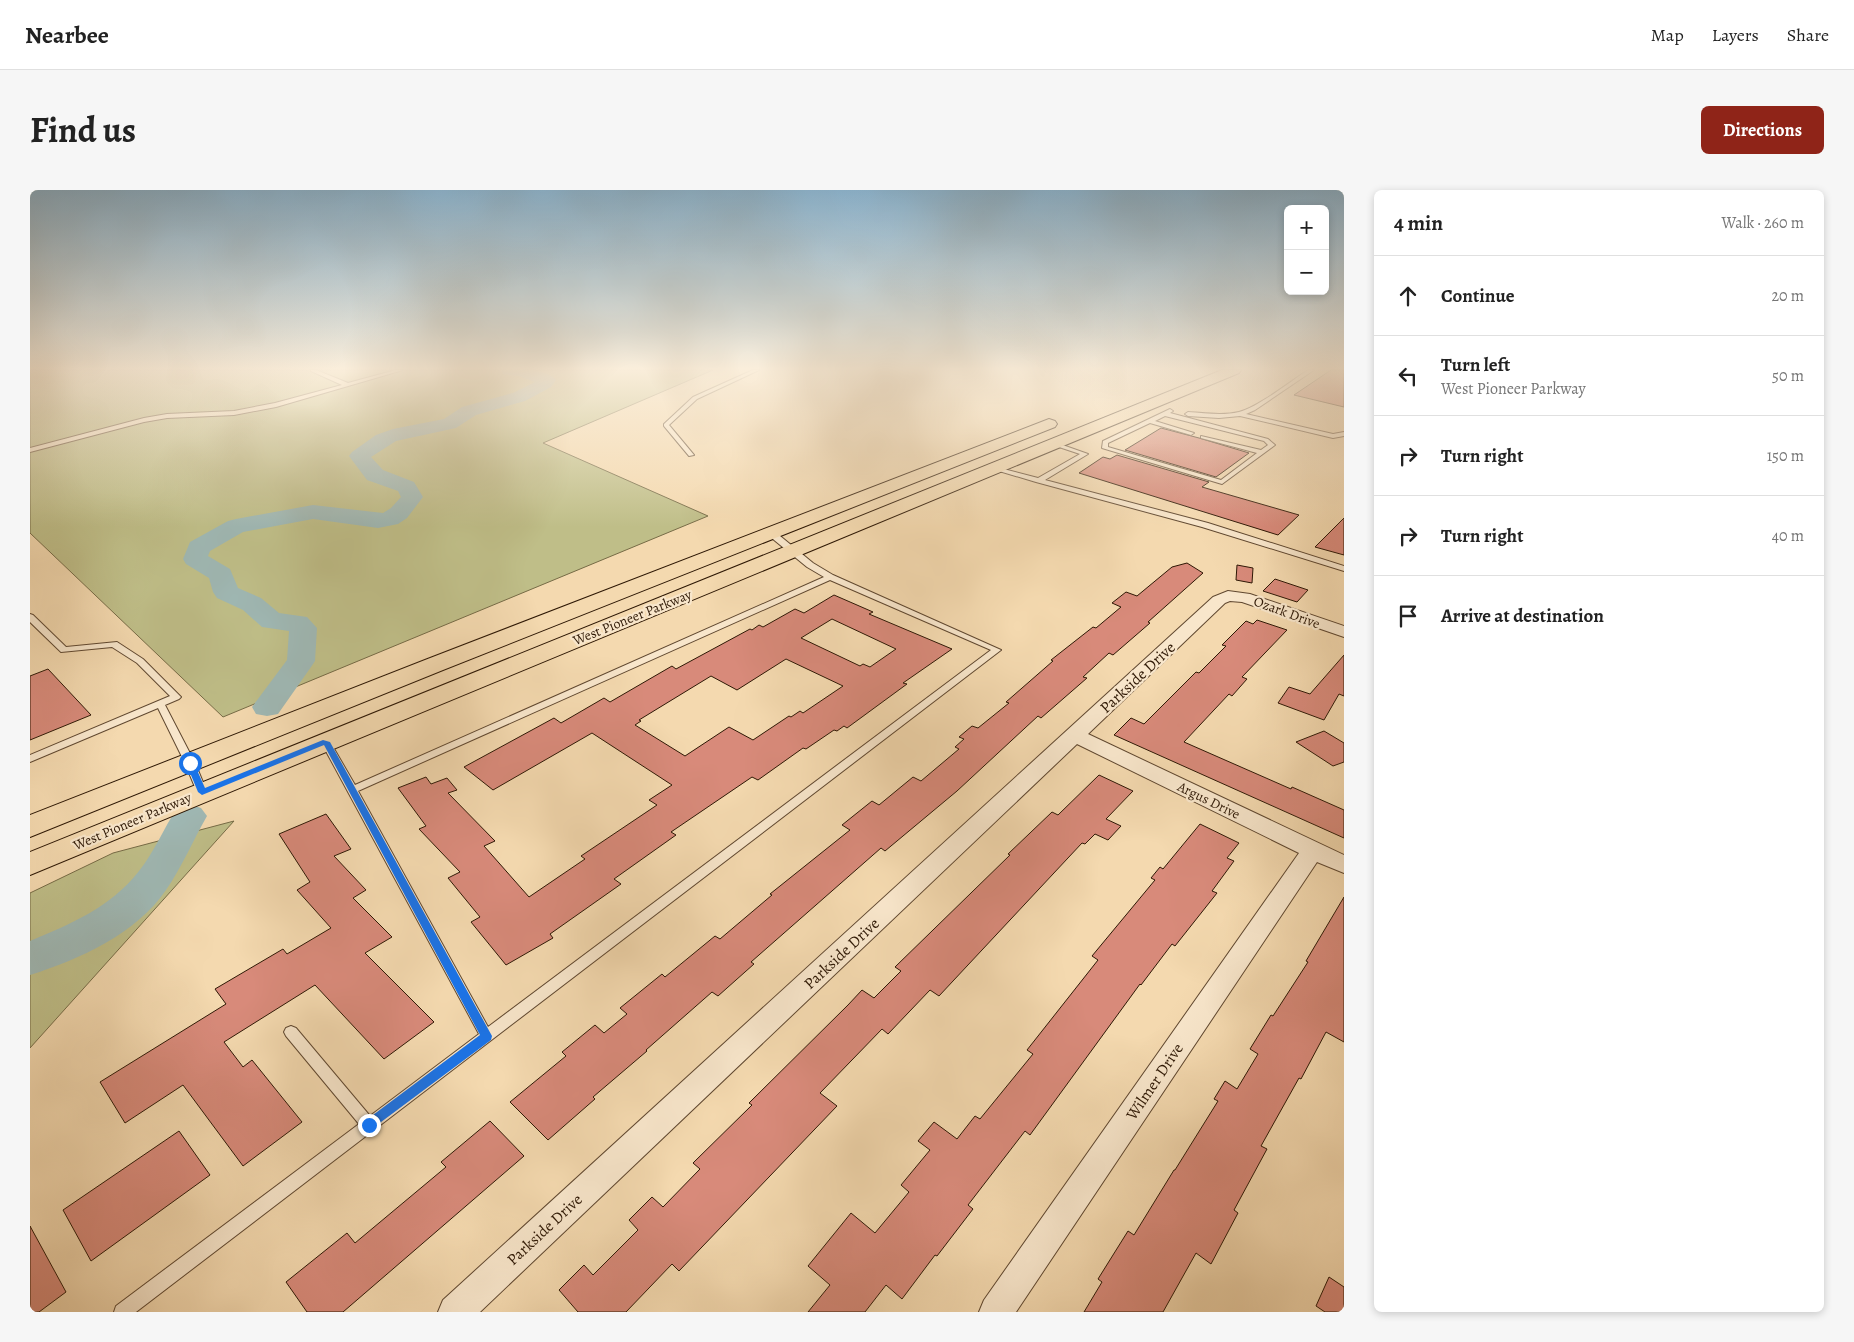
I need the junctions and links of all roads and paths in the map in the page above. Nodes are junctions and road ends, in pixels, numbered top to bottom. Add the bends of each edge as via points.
1 (135, 422) edge
2 (669, 422) edge
3 (1054, 422) edge
4 (1119, 422) edge
5 (1135, 422) edge
6 (1169, 422) edge
7 (1204, 422) edge
8 (1275, 422) edge
9 (1191, 433) dead end
10 (1344, 434) edge
11 (1203, 436) dead end
12 (1052, 443) junction
13 (30, 450) edge
14 (1262, 452) junction
15 (691, 455) dead end
16 (992, 468) junction
17 (1038, 481) junction
18 (771, 533) junction
19 (795, 551) junction
20 (1344, 569) edge
21 (830, 577) junction
22 (1228, 596) joint
23 (30, 618) edge
24 (1344, 632) edge
25 (160, 704) junction
26 (1074, 735) junction
27 (326, 742) junction
28 (30, 759) edge
29 (190, 763) junction
30 (352, 790) junction
31 (202, 792) junction
32 (30, 827) edge
33 (1313, 850) junction
34 (30, 864) edge
35 (1344, 865) edge
36 (291, 1032) dead end
37 (487, 1036) junction
38 (369, 1125) junction
39 (122, 1312) edge
40 (455, 1312) edge
41 (996, 1312) edge

1 - 13 lane
2 - 15 lane via 666,425
3 - 18 main road, West Pioneer Parkway
4 - 12 main road, West Pioneer Parkway
5 - 14 lane via 1105,442 1105,448 1222,482
6 - 9 lane
7 - 14 lane via 1266,440 1272,445
8 - 10 lane via 1333,436
11 - 14 lane
12 - 16 main road, West Pioneer Parkway
12 - 17 lane via 1084,454
16 - 17 lane
16 - 19 main road, West Pioneer Parkway
17 - 20 lane via 1205,525
18 - 19 lane
18 - 29 main road, West Pioneer Parkway
19 - 21 lane
19 - 27 main road, West Pioneer Parkway
21 - 30 lane
21 - 37 lane via 997,650
22 - 24 street, Ozark Drive via 1255,600
22 - 26 street, Parkside Drive via 1219,600
23 - 25 lane via 64,650 114,644 140,661 176,697
25 - 28 lane
25 - 29 lane
26 - 33 street, Argus Drive
26 - 40 street, Parkside Drive
27 - 30 lane
27 - 31 main road, West Pioneer Parkway
29 - 31 lane
29 - 32 main road, West Pioneer Parkway
30 - 37 lane
31 - 34 main road, West Pioneer Parkway
33 - 35 street, Argus Drive
33 - 41 street, Wilmer Drive
36 - 38 lane
37 - 38 lane
38 - 39 lane

